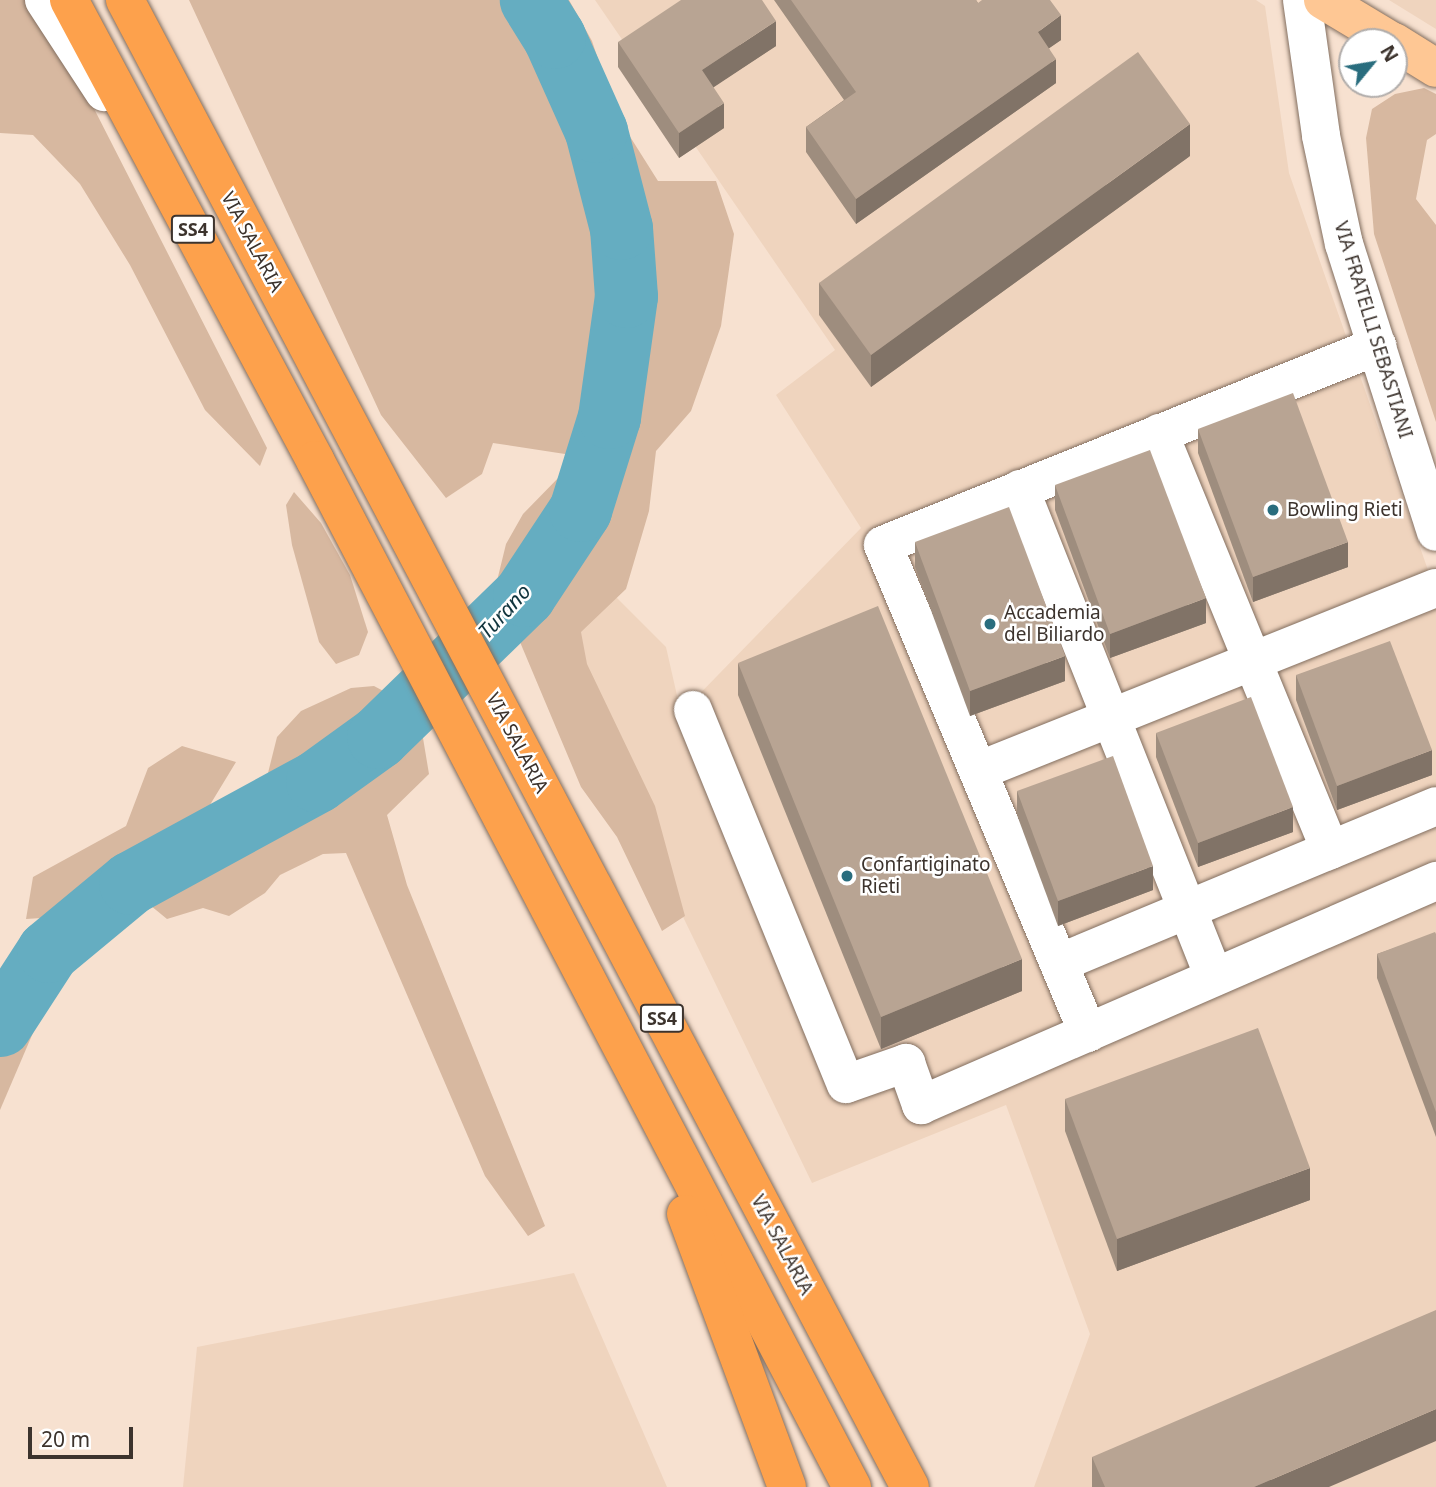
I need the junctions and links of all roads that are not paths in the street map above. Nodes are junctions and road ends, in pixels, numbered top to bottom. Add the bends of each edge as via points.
1 (44, 0) edge
2 (69, 0) edge
3 (125, 0) edge
4 (1302, 0) edge
5 (1323, 0) edge
6 (1370, 28) edge
7 (1408, 51) edge
8 (1436, 68) edge
9 (148, 144) junction
10 (1377, 346) junction
11 (1159, 433) junction
12 (1020, 489) junction
13 (1436, 532) edge
14 (1436, 588) edge
15 (1253, 661) junction
16 (693, 710) dead end
17 (1111, 718) junction
18 (978, 771) junction
19 (1436, 806) edge
20 (1330, 850) junction
21 (1436, 881) edge
22 (1186, 911) junction
23 (1059, 963) junction
24 (1214, 977) junction
25 (1088, 1032) junction
26 (627, 1058) junction
27 (787, 1487) edge
28 (852, 1487) edge
29 (910, 1487) edge

1 - 9 street via 88,73
2 - 9 highway, SS4
3 - 29 highway, VIA SALARIA / SS4
4 - 10 street, VIA FRATELLI SEBASTIANI via 1321,136 1344,244
5 - 6 main road
7 - 8 main road
9 - 26 highway, SS4
10 - 11 street
10 - 13 street, VIA FRATELLI SEBASTIANI
11 - 12 street
11 - 15 street
12 - 17 street
12 - 18 street via 883,545
14 - 15 street
15 - 17 street
15 - 20 street
16 - 25 street via 846,1084 906,1063 921,1105
17 - 18 street
17 - 22 street
18 - 23 street
19 - 20 street
20 - 22 street
21 - 24 street
22 - 23 street
22 - 24 street
23 - 25 street
24 - 25 street
26 - 27 highway
26 - 28 highway, SS4

